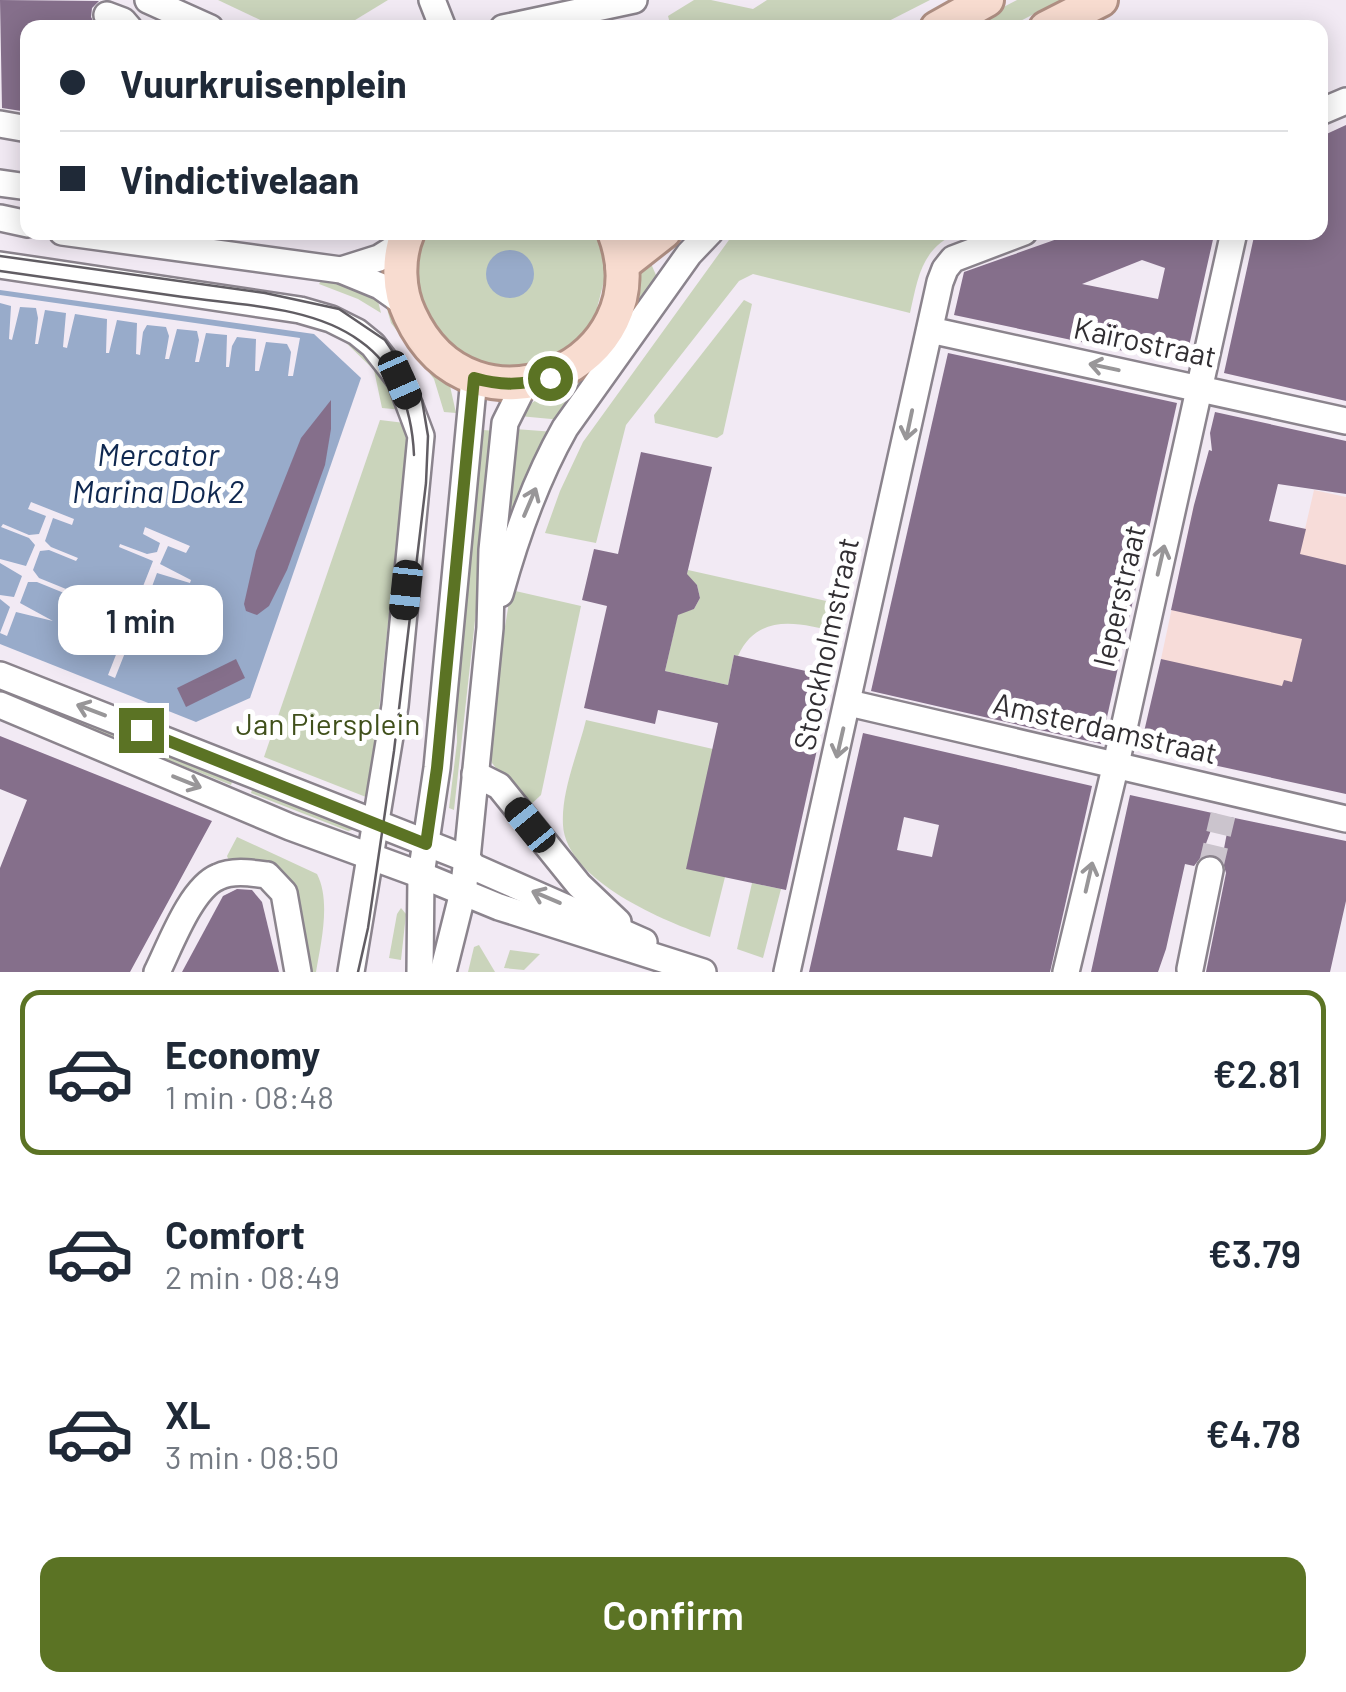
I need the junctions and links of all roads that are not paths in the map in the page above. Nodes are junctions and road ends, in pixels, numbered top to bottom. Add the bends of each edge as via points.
1 (634, 0) edge
2 (987, 0) edge
3 (1101, 0) edge
4 (158, 2) edge
5 (194, 20) edge
6 (540, 20) edge
7 (951, 20) edge
8 (1062, 20) edge
9 (113, 240) edge
10 (153, 240) edge
11 (403, 240) edge
12 (406, 240) edge
13 (616, 240) edge
14 (654, 240) edge
15 (702, 240) edge
16 (1003, 240) edge
17 (1232, 240) edge
18 (164, 248) junction
19 (0, 264) edge
20 (622, 264) junction
21 (341, 270) junction
22 (404, 303) junction
23 (930, 330) junction
24 (474, 378) junction
25 (524, 385) junction
26 (1200, 387) junction
27 (1346, 421) edge
28 (490, 628) junction
29 (0, 675) edge
30 (849, 703) junction
31 (0, 706) edge
32 (1116, 764) junction
33 (475, 774) junction
34 (1346, 819) edge
35 (377, 822) junction
36 (426, 844) junction
37 (371, 857) junction
38 (467, 859) junction
39 (1210, 870) tunnel mouth
40 (421, 874) junction
41 (463, 892) junction
42 (629, 952) edge
43 (1190, 969) dead end
44 (157, 972) edge
45 (298, 972) edge
46 (351, 972) edge
47 (420, 972) edge
48 (443, 972) edge
49 (703, 972) edge
50 (787, 972) edge
51 (1066, 972) edge

1 - 6 street
2 - 7 main road
3 - 8 main road
4 - 5 street
9 - 18 street
10 - 18 street
11 - 21 street via 379,258
12 - 22 main road
13 - 20 main road
14 - 20 main road
28 -> 15 street via 518,529 548,459
16 - 23 street, Stockholmstraat via 952,259
17 - 26 street, Ieperstraat
18 - 21 street
19 - 35 street via 300,310 357,332 394,371 421,436
20 - 25 main road via 610,326 594,347 562,372
21 - 22 street
22 - 24 main road via 431,348
26 -> 23 street, Kaïrostraat
23 -> 30 street, Stockholmstraat
24 - 25 main road
24 - 36 street
25 - 28 street via 505,423
26 - 27 street, Kaïrostraat
32 -> 26 street, Ieperstraat
28 - 33 street
35 -> 29 street
30 - 32 street, Amsterdamstraat
30 -> 50 street, Stockholmstraat
31 -> 37 street
32 - 34 street, Amsterdamstraat via 1225,803
51 -> 32 street, Ieperstraat
33 - 38 street
33 - 42 street via 499,786
35 - 36 street
35 - 37 street
36 - 38 street
36 - 40 street
37 - 40 street
37 - 46 street
38 - 41 street
42 -> 38 street
39 - 43 street
40 - 41 street
40 - 47 street
41 - 42 street
41 - 48 street
42 - 49 street
44 - 45 street via 209,882 235,873 267,875 284,893

